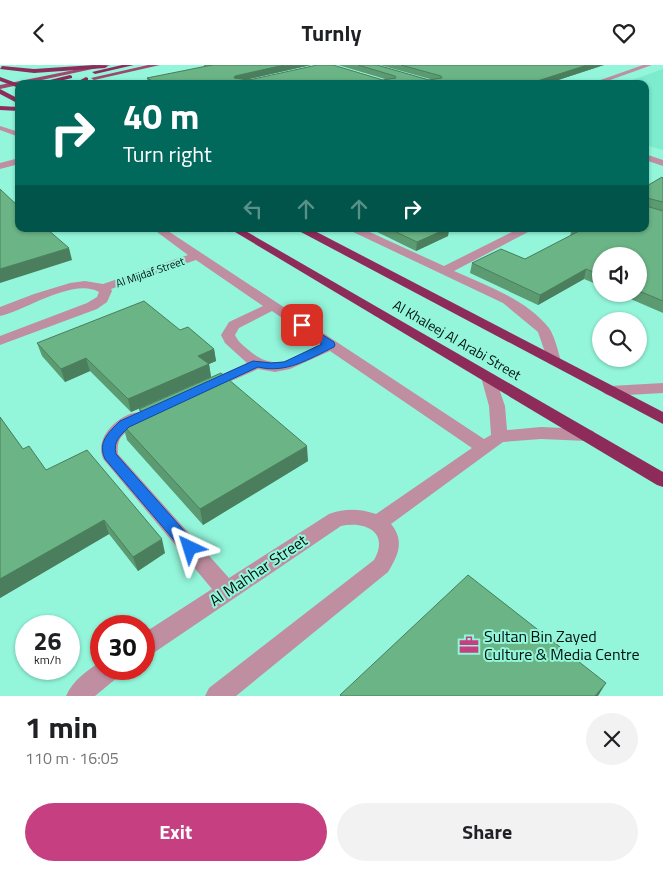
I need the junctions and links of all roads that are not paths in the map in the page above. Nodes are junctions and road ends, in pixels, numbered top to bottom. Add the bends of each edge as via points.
1 (107, 65) edge
2 (130, 65) edge
3 (157, 65) edge
4 (649, 65) edge
5 (1, 68) edge
6 (0, 79) edge
7 (86, 79) joint
8 (23, 80) edge
9 (41, 80) edge
10 (57, 80) edge
11 (82, 80) edge
12 (604, 80) edge
13 (15, 87) edge
14 (15, 88) edge
15 (15, 88) edge
16 (1, 91) edge
17 (15, 100) edge
18 (0, 108) edge
19 (15, 109) edge
20 (0, 128) edge
21 (15, 133) edge
22 (649, 158) edge
23 (15, 162) edge
24 (663, 163) edge
25 (0, 166) edge
26 (163, 232) edge
27 (240, 232) edge
28 (309, 232) edge
29 (361, 232) edge
30 (520, 232) edge
31 (198, 255) junction
32 (444, 271) junction
33 (103, 288) junction
34 (273, 306) junction
35 (0, 312) edge
36 (0, 341) edge
37 (330, 345) junction
38 (554, 361) junction
39 (257, 364) junction
40 (488, 377) junction
41 (663, 388) edge
42 (610, 391) junction
43 (195, 392) edge
44 (151, 412) edge
45 (663, 419) edge
46 (587, 435) junction
47 (499, 437) junction
48 (483, 447) junction
49 (663, 480) edge
50 (378, 523) junction
51 (227, 591) junction
52 (155, 639) edge
53 (94, 680) edge
54 (78, 696) edge
55 (217, 696) edge

1 - 5 highway via 34,71
1 - 9 main road
2 - 10 highway
3 - 7 main road
4 - 12 street
5 - 8 highway
6 - 13 highway
7 - 11 main road
14 - 16 main road
15 - 16 highway
16 - 17 highway
18 - 19 highway
20 - 21 street
22 - 24 street
23 - 25 street
26 - 31 street
27 - 40 highway, Al Khaleej Al Arabi Street
28 - 38 highway, Al Khaleej Al Arabi Street
29 - 32 street
30 - 32 street
31 - 33 street, Al Mijdaf Street
31 - 34 street
32 - 38 street via 507,301 531,318 544,331
33 - 35 street, Al Mijdaf Street via 92,284 76,285
33 - 36 street, Al Mijdaf Street via 106,295 99,303
34 - 37 street
34 - 39 street via 229,329 230,340
37 - 39 street via 286,365 271,367
37 - 48 street
38 - 42 highway, Al Khaleej Al Arabi Street
39 - 43 street
40 - 46 highway, Al Khaleej Al Arabi Street
40 - 47 street via 497,406
41 - 42 street
42 - 45 highway, Al Khaleej Al Arabi Street
44 - 51 street via 116,431 108,447 110,456
46 - 47 street via 541,433
46 - 49 highway, Al Khaleej Al Arabi Street
47 - 48 street
48 - 50 street
50 - 51 street, Al Mahhar Street via 358,516 336,519
50 - 55 street via 390,540 387,559 381,567
51 - 52 street, Al Mahhar Street
53 - 54 street

